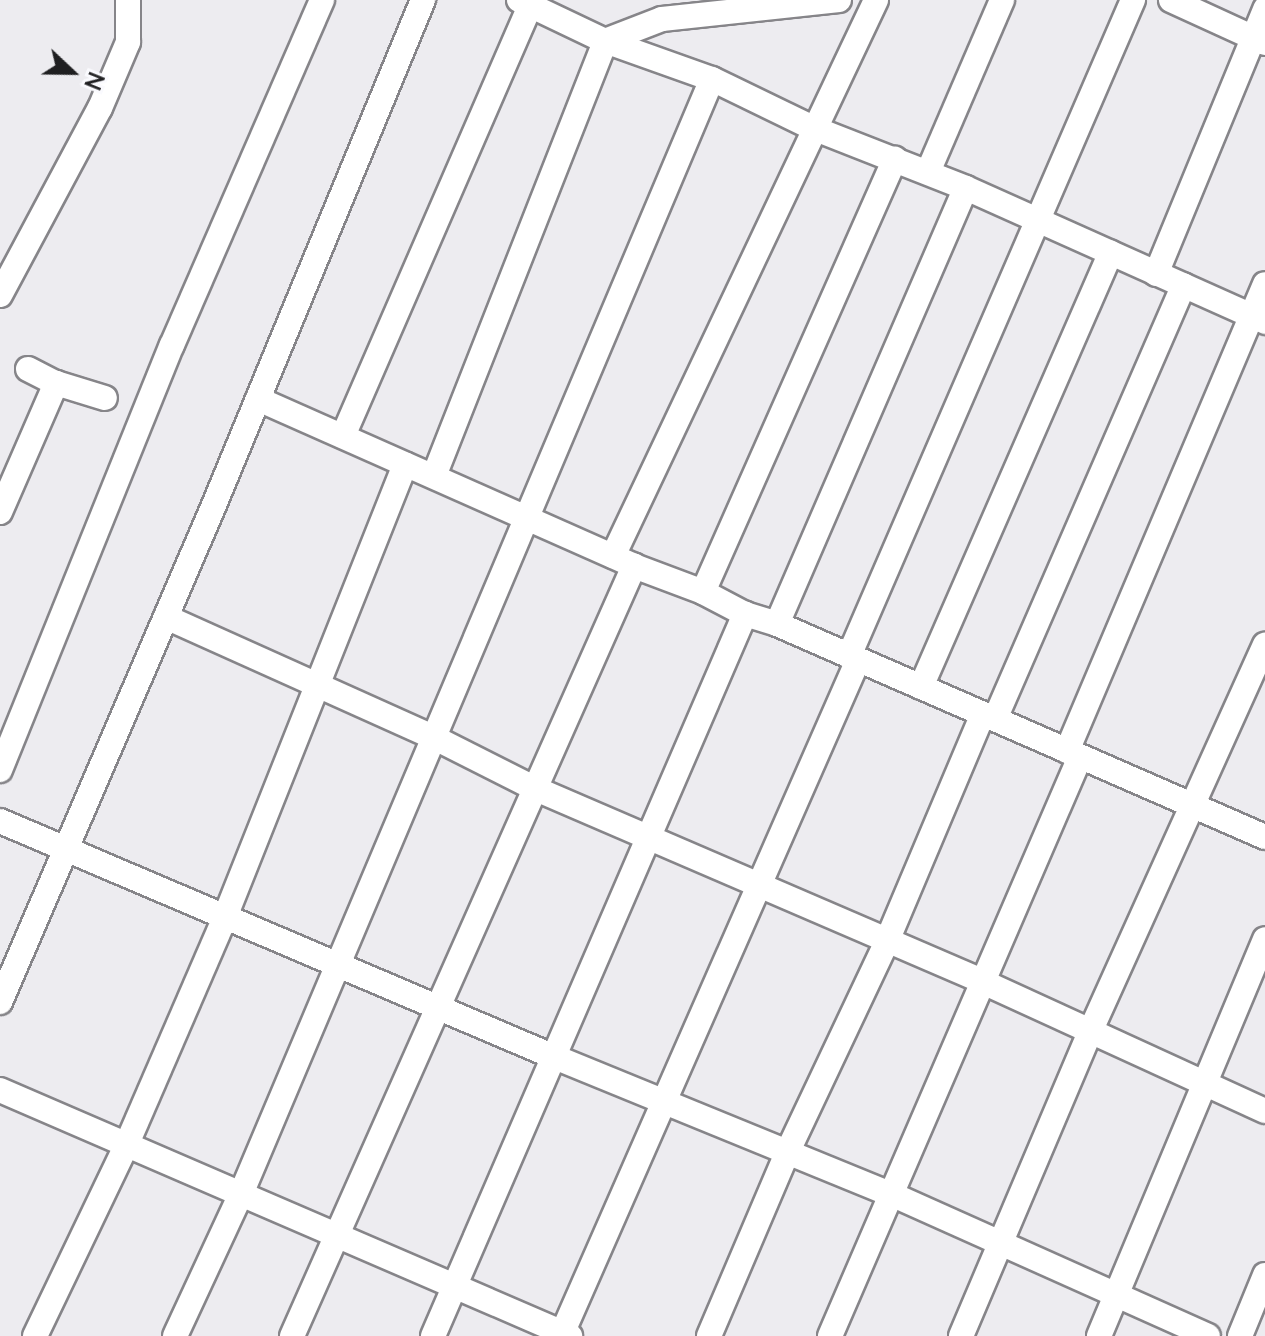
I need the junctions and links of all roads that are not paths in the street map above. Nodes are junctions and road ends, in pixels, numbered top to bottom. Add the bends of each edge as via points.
1 (128, 0) edge
2 (322, 0) edge
3 (423, 0) edge
4 (839, 0) edge
5 (876, 0) edge
6 (1002, 0) edge
7 (1133, 0) edge
8 (1171, 0) edge
9 (525, 3) edge
10 (1265, 9) edge
11 (1260, 40) edge
12 (605, 41) junction
13 (712, 79) junction
14 (813, 128) junction
15 (895, 159) junction
16 (928, 172) junction
17 (966, 188) junction
18 (1035, 221) junction
19 (1111, 253) junction
20 (1156, 274) junction
21 (1265, 284) edge
22 (1184, 285) junction
23 (0, 295) edge
24 (1258, 318) edge
25 (28, 369) dead end
26 (56, 383) junction
27 (105, 398) dead end
28 (258, 399) junction
29 (343, 436) junction
30 (405, 465) junction
31 (434, 476) junction
32 (0, 512) edge
33 (527, 516) junction
34 (624, 561) junction
35 (703, 592) junction
36 (745, 614) junction
37 (166, 617) junction
38 (777, 624) junction
39 (1265, 645) edge
40 (854, 658) junction
41 (315, 687) junction
42 (921, 687) junction
43 (989, 716) junction
44 (435, 738) junction
45 (1073, 754) junction
46 (0, 770) edge
47 (536, 789) junction
48 (1194, 806) junction
49 (0, 821) edge
50 (647, 837) junction
51 (1265, 837) edge
52 (67, 847) junction
53 (759, 884) junction
54 (225, 917) junction
55 (1265, 939) edge
56 (887, 941) junction
57 (337, 962) junction
58 (981, 981) junction
59 (0, 1002) edge
60 (440, 1006) junction
61 (1090, 1032) junction
62 (552, 1056) junction
63 (1203, 1083) junction
64 (0, 1090) edge
65 (664, 1101) junction
66 (1265, 1111) edge
67 (126, 1146) junction
68 (787, 1153) junction
69 (241, 1194) junction
70 (891, 1194) junction
71 (337, 1236) junction
72 (1001, 1246) junction
73 (1265, 1275) edge
74 (454, 1289) junction
75 (1118, 1297) junction
76 (564, 1335) edge
77 (35, 1336) edge
78 (175, 1336) edge
79 (292, 1336) edge
80 (433, 1336) edge
81 (709, 1336) edge
82 (830, 1336) edge
83 (961, 1336) edge
84 (1099, 1336) edge
85 (1208, 1336) edge
86 (1240, 1336) edge

1 - 23 street via 128,42 100,108
2 - 46 street via 172,345
3 - 28 street
4 - 12 street via 662,19
5 - 14 street
6 - 16 street
7 - 18 street
8 - 11 street
9 - 12 street
9 - 29 street
10 - 11 street
11 - 20 street
12 - 13 street
12 - 31 street
13 - 14 street
13 - 33 street
14 - 15 street
14 - 34 street
15 - 16 street
15 - 35 street
16 - 17 street
17 - 18 street
17 - 38 street
18 - 19 street
18 - 40 street
19 - 20 street
19 - 42 street
20 - 22 street
21 - 24 street
22 - 24 street
22 - 43 street
24 - 45 street
25 - 26 street
26 - 27 street
26 - 32 street
28 - 29 street
28 - 37 street
29 - 30 street
30 - 31 street
30 - 41 street
31 - 33 street
33 - 34 street
33 - 44 street
34 - 35 street
34 - 47 street
35 - 36 street
36 - 38 street
36 - 50 street
37 - 41 street
37 - 52 street
38 - 40 street
39 - 48 street
40 - 42 street
40 - 53 street
41 - 44 street
41 - 54 street
42 - 43 street
43 - 45 street
43 - 56 street
44 - 47 street
44 - 57 street
45 - 48 street
45 - 58 street
47 - 50 street
47 - 60 street
48 - 51 street
48 - 61 street
49 - 52 street
50 - 53 street
50 - 62 street
52 - 54 street
52 - 59 street
53 - 56 street
53 - 65 street
54 - 57 street
54 - 67 street
55 - 63 street
56 - 58 street
56 - 68 street
57 - 60 street
57 - 69 street
58 - 61 street
58 - 70 street
60 - 62 street
60 - 71 street
61 - 63 street
61 - 72 street
62 - 65 street
62 - 74 street
63 - 66 street
63 - 75 street
64 - 67 street
65 - 68 street
65 - 76 street
67 - 69 street
67 - 77 street
68 - 70 street
68 - 81 street
69 - 71 street
69 - 78 street
70 - 72 street
70 - 82 street
71 - 74 street
71 - 79 street
72 - 75 street
72 - 83 street
73 - 86 street
74 - 76 street
74 - 80 street
75 - 84 street
75 - 85 street

